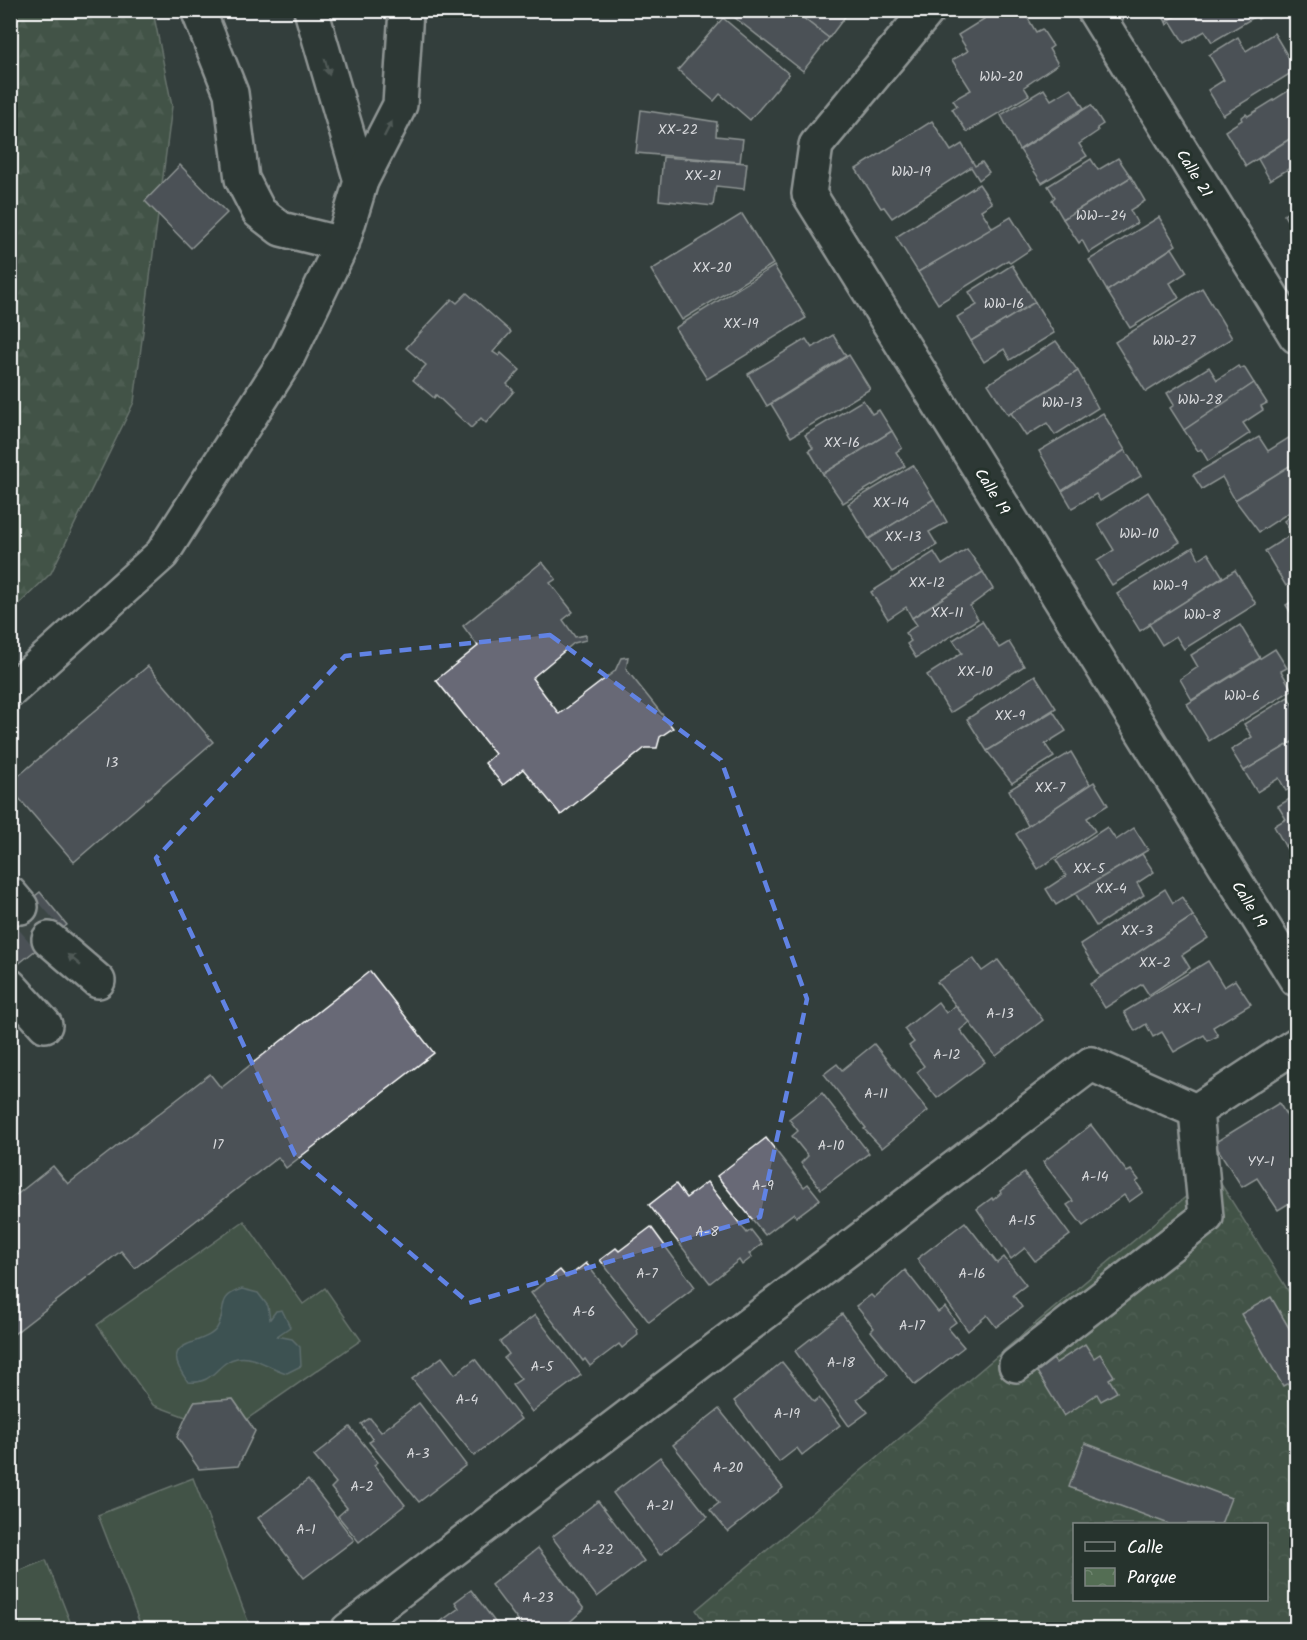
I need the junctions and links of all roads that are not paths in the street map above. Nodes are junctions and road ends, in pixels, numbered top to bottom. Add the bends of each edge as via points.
1 (198, 10) edge
2 (311, 10) edge
3 (406, 10) edge
4 (928, 10) edge
5 (1094, 10) edge
6 (361, 182) junction
7 (342, 244) junction
8 (1296, 336) edge
9 (10, 691) edge
10 (49, 939) tunnel mouth
11 (1296, 979) edge
12 (98, 981) dead end
13 (10, 986) edge
14 (45, 1025) dead end
15 (1296, 1045) edge
16 (1196, 1111) junction
17 (1016, 1365) dead end
18 (348, 1629) edge

1 - 7 street via 231,93 242,179 259,212 280,229
2 -> 6 street
6 -> 3 street via 400,105
4 - 11 street, Calle 19 via 816,145 809,194
5 - 8 street, Calle 21
6 - 7 street
7 - 9 street via 287,358 162,554
12 -> 10 street
13 - 14 street
15 - 16 street
16 - 17 street via 1206,1217
16 - 18 street via 1091,1064

